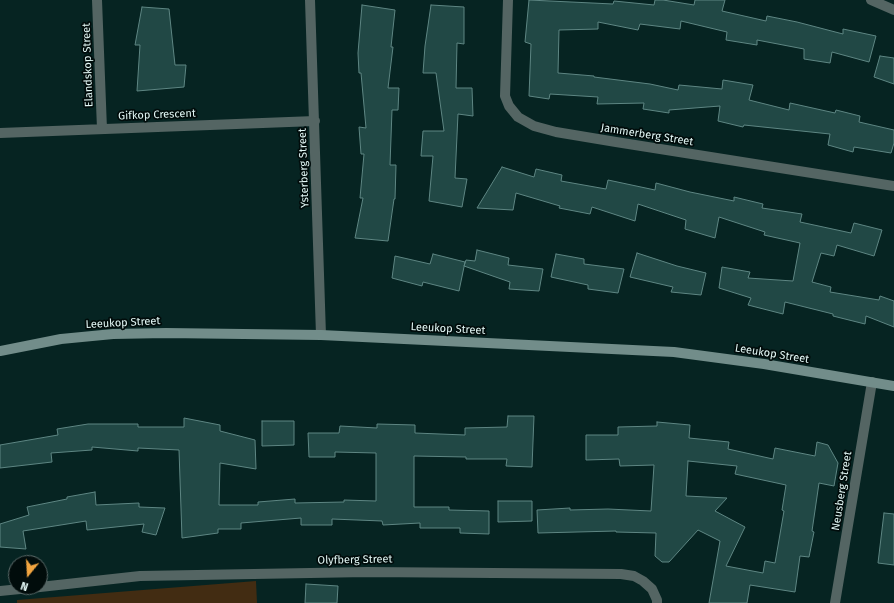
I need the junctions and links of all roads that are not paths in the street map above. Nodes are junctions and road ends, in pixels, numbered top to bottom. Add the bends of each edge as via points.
1 (97, 0) edge
2 (310, 0) edge
3 (508, 0) edge
4 (871, 0) edge
5 (894, 10) edge
6 (315, 121) junction
7 (102, 129) junction
8 (0, 133) edge
9 (894, 186) edge
10 (321, 335) junction
11 (0, 351) edge
12 (872, 382) junction
13 (894, 386) edge
14 (48, 586) edge
15 (657, 603) edge
16 (835, 603) edge

1 - 7 street, Elandskop Street
2 - 6 street, Ysterberg Street
3 - 9 street, Jammerberg Street via 506,96 509,106 518,117 534,126 616,142
4 - 5 street
6 - 7 street, Gifkop Crescent
6 - 10 street, Ysterberg Street
7 - 8 street, Gifkop Crescent
10 - 11 street, Leeukop Street via 113,334 61,339
10 - 12 street, Leeukop Street via 674,352
12 - 13 street, Leeukop Street
12 - 16 street, Neusberg Street
14 - 15 street, Olyfberg Street via 140,576 367,572 621,574 634,576 643,581 652,589

